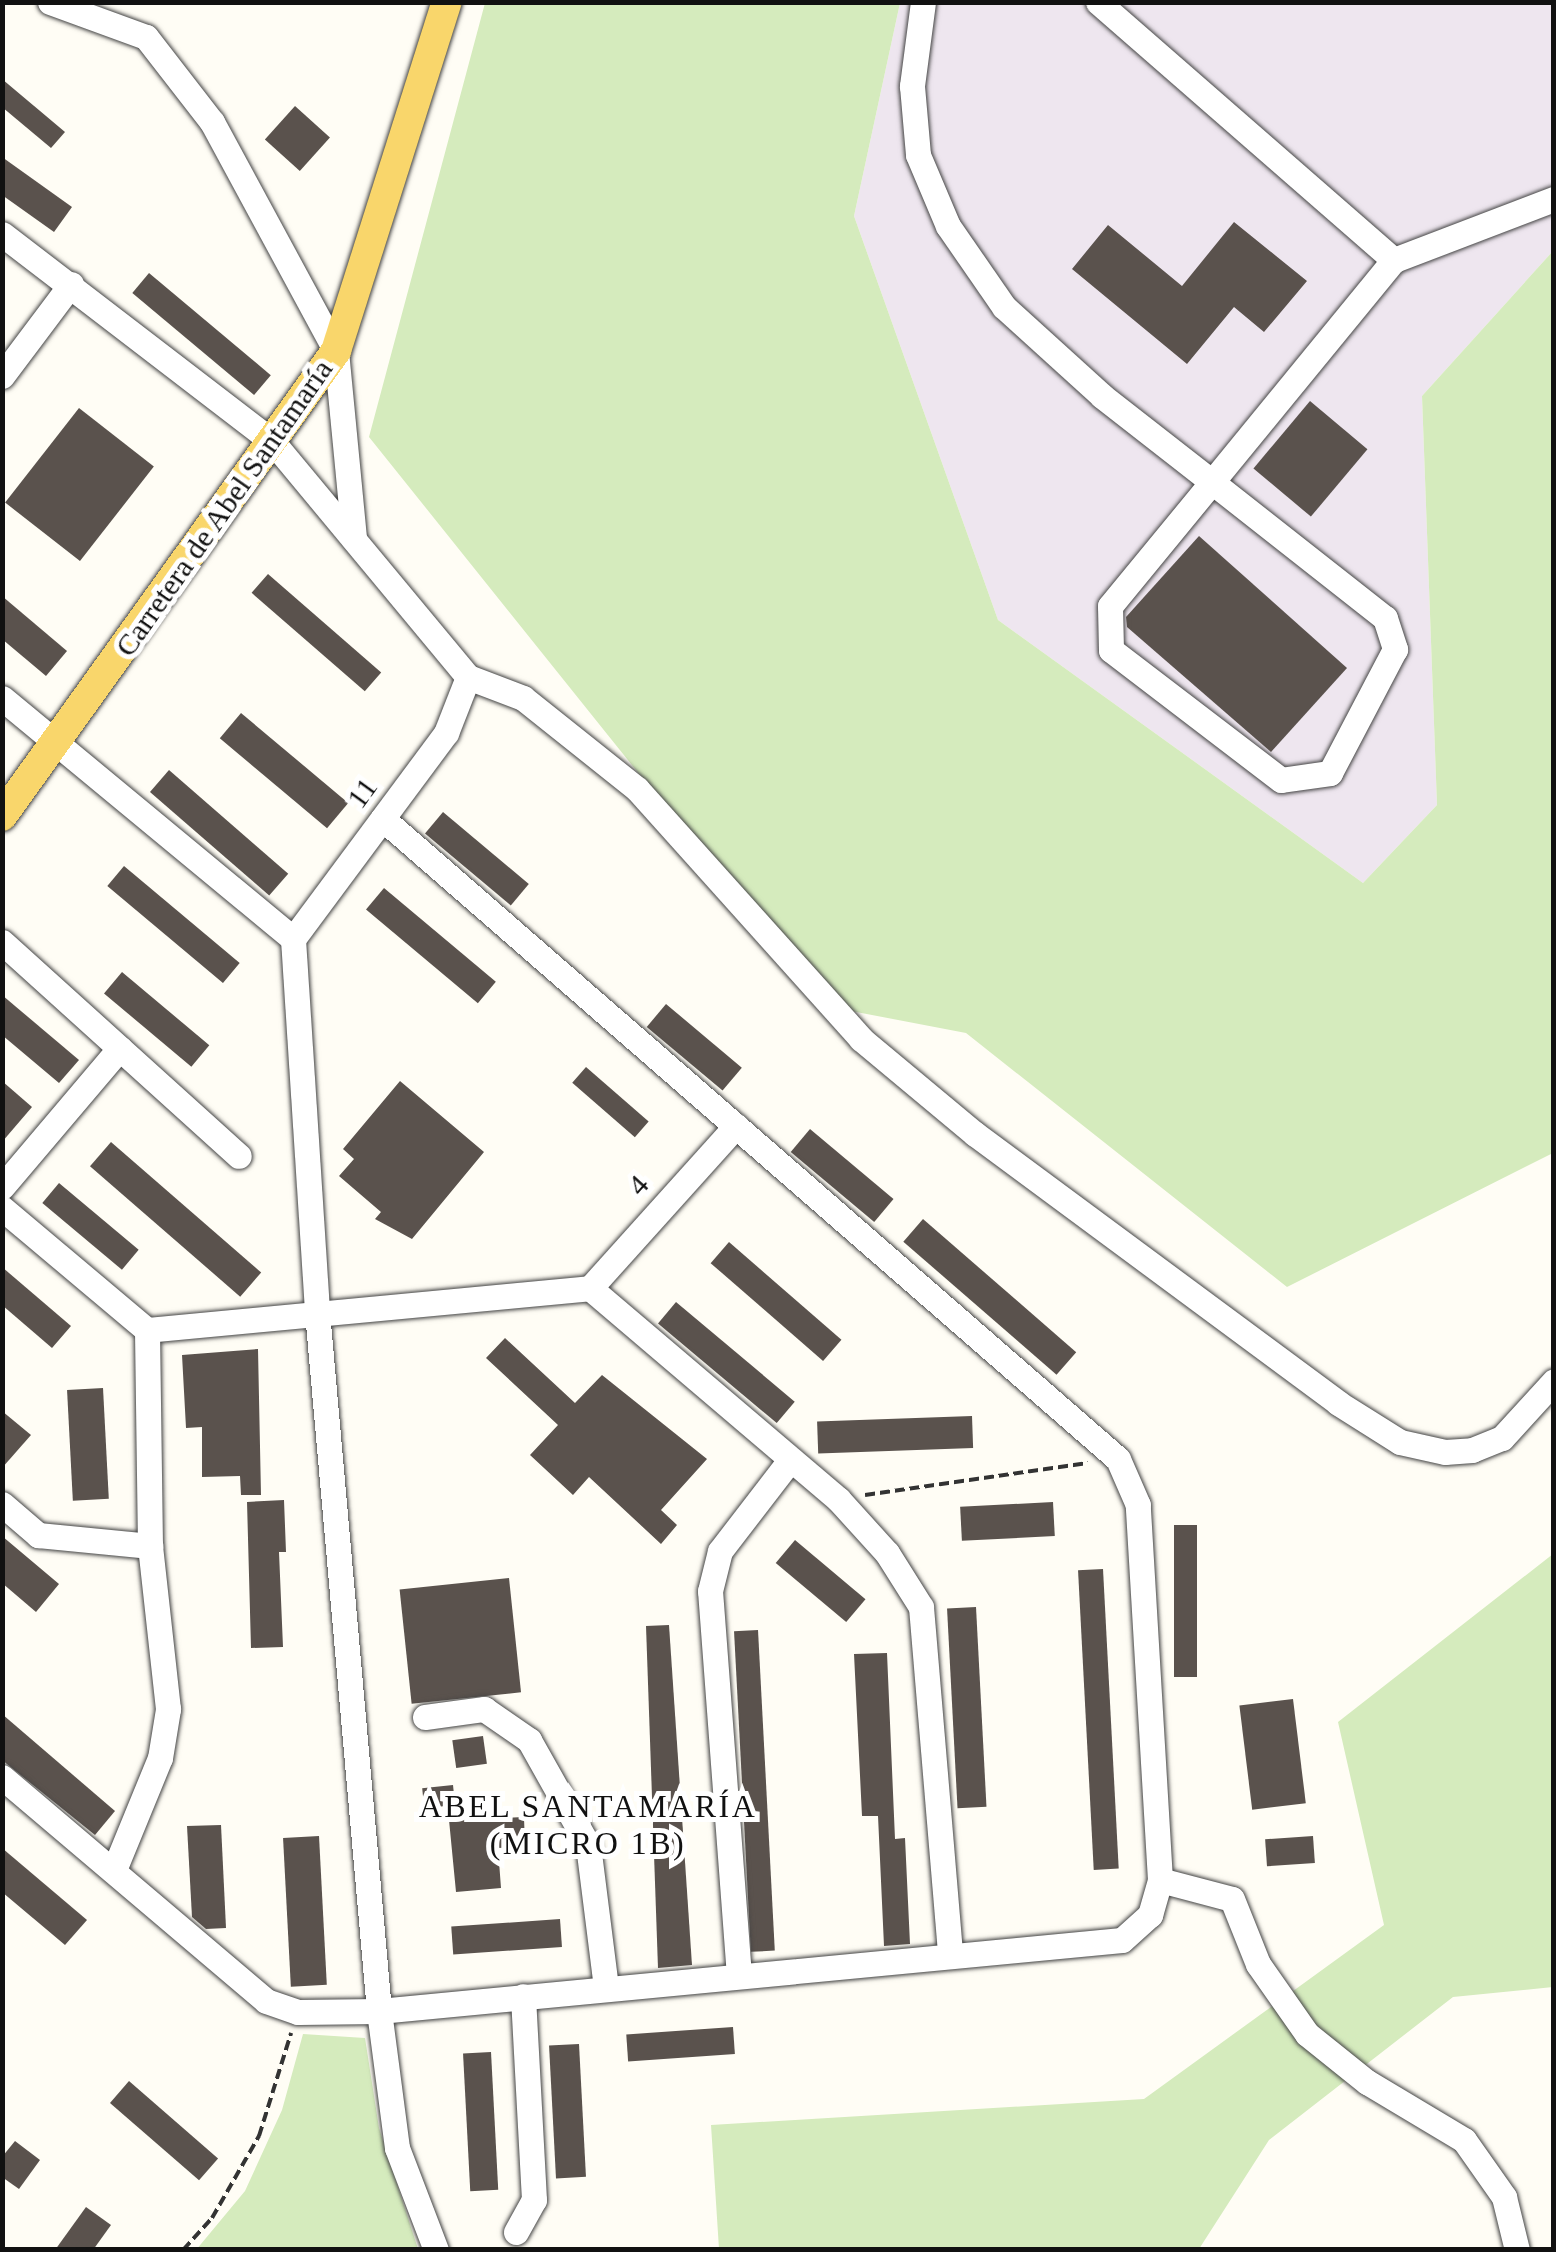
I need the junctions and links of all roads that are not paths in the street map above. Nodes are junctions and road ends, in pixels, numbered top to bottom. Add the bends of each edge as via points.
1 (50, 2) edge
2 (448, 2) edge
3 (923, 2) edge
4 (1098, 2) edge
5 (1554, 199) edge
6 (2, 234) edge
7 (1394, 260) junction
8 (71, 284) junction
9 (336, 351) junction
10 (2, 376) edge
11 (272, 441) junction
12 (1212, 482) junction
13 (354, 539) junction
14 (468, 676) junction
15 (2, 698) edge
16 (58, 742) junction
17 (2, 816) edge
18 (383, 819) junction
19 (293, 939) junction
20 (2, 942) edge
21 (120, 1048) junction
22 (736, 1126) junction
23 (239, 1156) dead end
24 (2, 1186) edge
25 (2, 1208) edge
26 (590, 1288) junction
27 (316, 1312) junction
28 (147, 1330) junction
29 (1554, 1381) edge
30 (790, 1460) junction
31 (2, 1504) edge
32 (150, 1546) junction
33 (425, 1717) dead end
34 (2, 1777) edge
35 (114, 1870) junction
36 (1160, 1880) junction
37 (950, 1955) junction
38 (739, 1976) junction
39 (606, 1988) junction
40 (523, 1996) junction
41 (379, 2012) junction
42 (516, 2232) dead end
43 (436, 2250) edge
44 (1517, 2250) edge

1 - 9 street via 146,37 212,122
2 - 9 main road, Carretera de Abel Santamaría
3 - 12 street via 912,86 918,155 948,226 1004,307
4 - 7 street
5 - 7 street
6 - 8 street
7 - 12 street
8 - 10 street
8 - 11 street
9 - 11 main road, Carretera de Abel Santamaría
9 - 13 street
11 - 13 street
11 - 16 main road, Carretera de Abel Santamaría
12 - 12 street via 1385,618 1395,649 1330,773 1281,780 1111,650 1110,606
13 - 14 street
14 - 18 street, 11 via 446,733
14 - 29 street via 523,698 637,789 861,1039 1338,1403 1400,1442 1472,1450 1502,1438
15 - 16 street
16 - 17 main road, Carretera de Abel Santamaría
16 - 19 street
18 - 19 street, 11
18 - 22 street
19 - 27 street
20 - 21 street
21 - 23 street
21 - 24 street
22 - 26 street, 4
22 - 36 street via 1118,1459 1138,1506
25 - 28 street
26 - 27 street
26 - 30 street
27 - 28 street
27 - 41 street
28 - 32 street
30 - 37 street via 838,1499 886,1553 920,1606
30 - 38 street via 720,1551 710,1592
31 - 32 street via 38,1535
32 - 35 street via 168,1709 160,1758
33 - 39 street via 484,1709 530,1740 588,1845
34 - 35 street
35 - 41 street via 266,2002 298,2012
36 - 37 street via 1150,1915 1122,1940
36 - 44 street via 1232,1899 1258,1964 1307,2034 1367,2082 1464,2140 1504,2197
37 - 38 street
38 - 39 street
39 - 40 street
40 - 41 street
40 - 42 street via 534,2200
41 - 43 street via 397,2148

